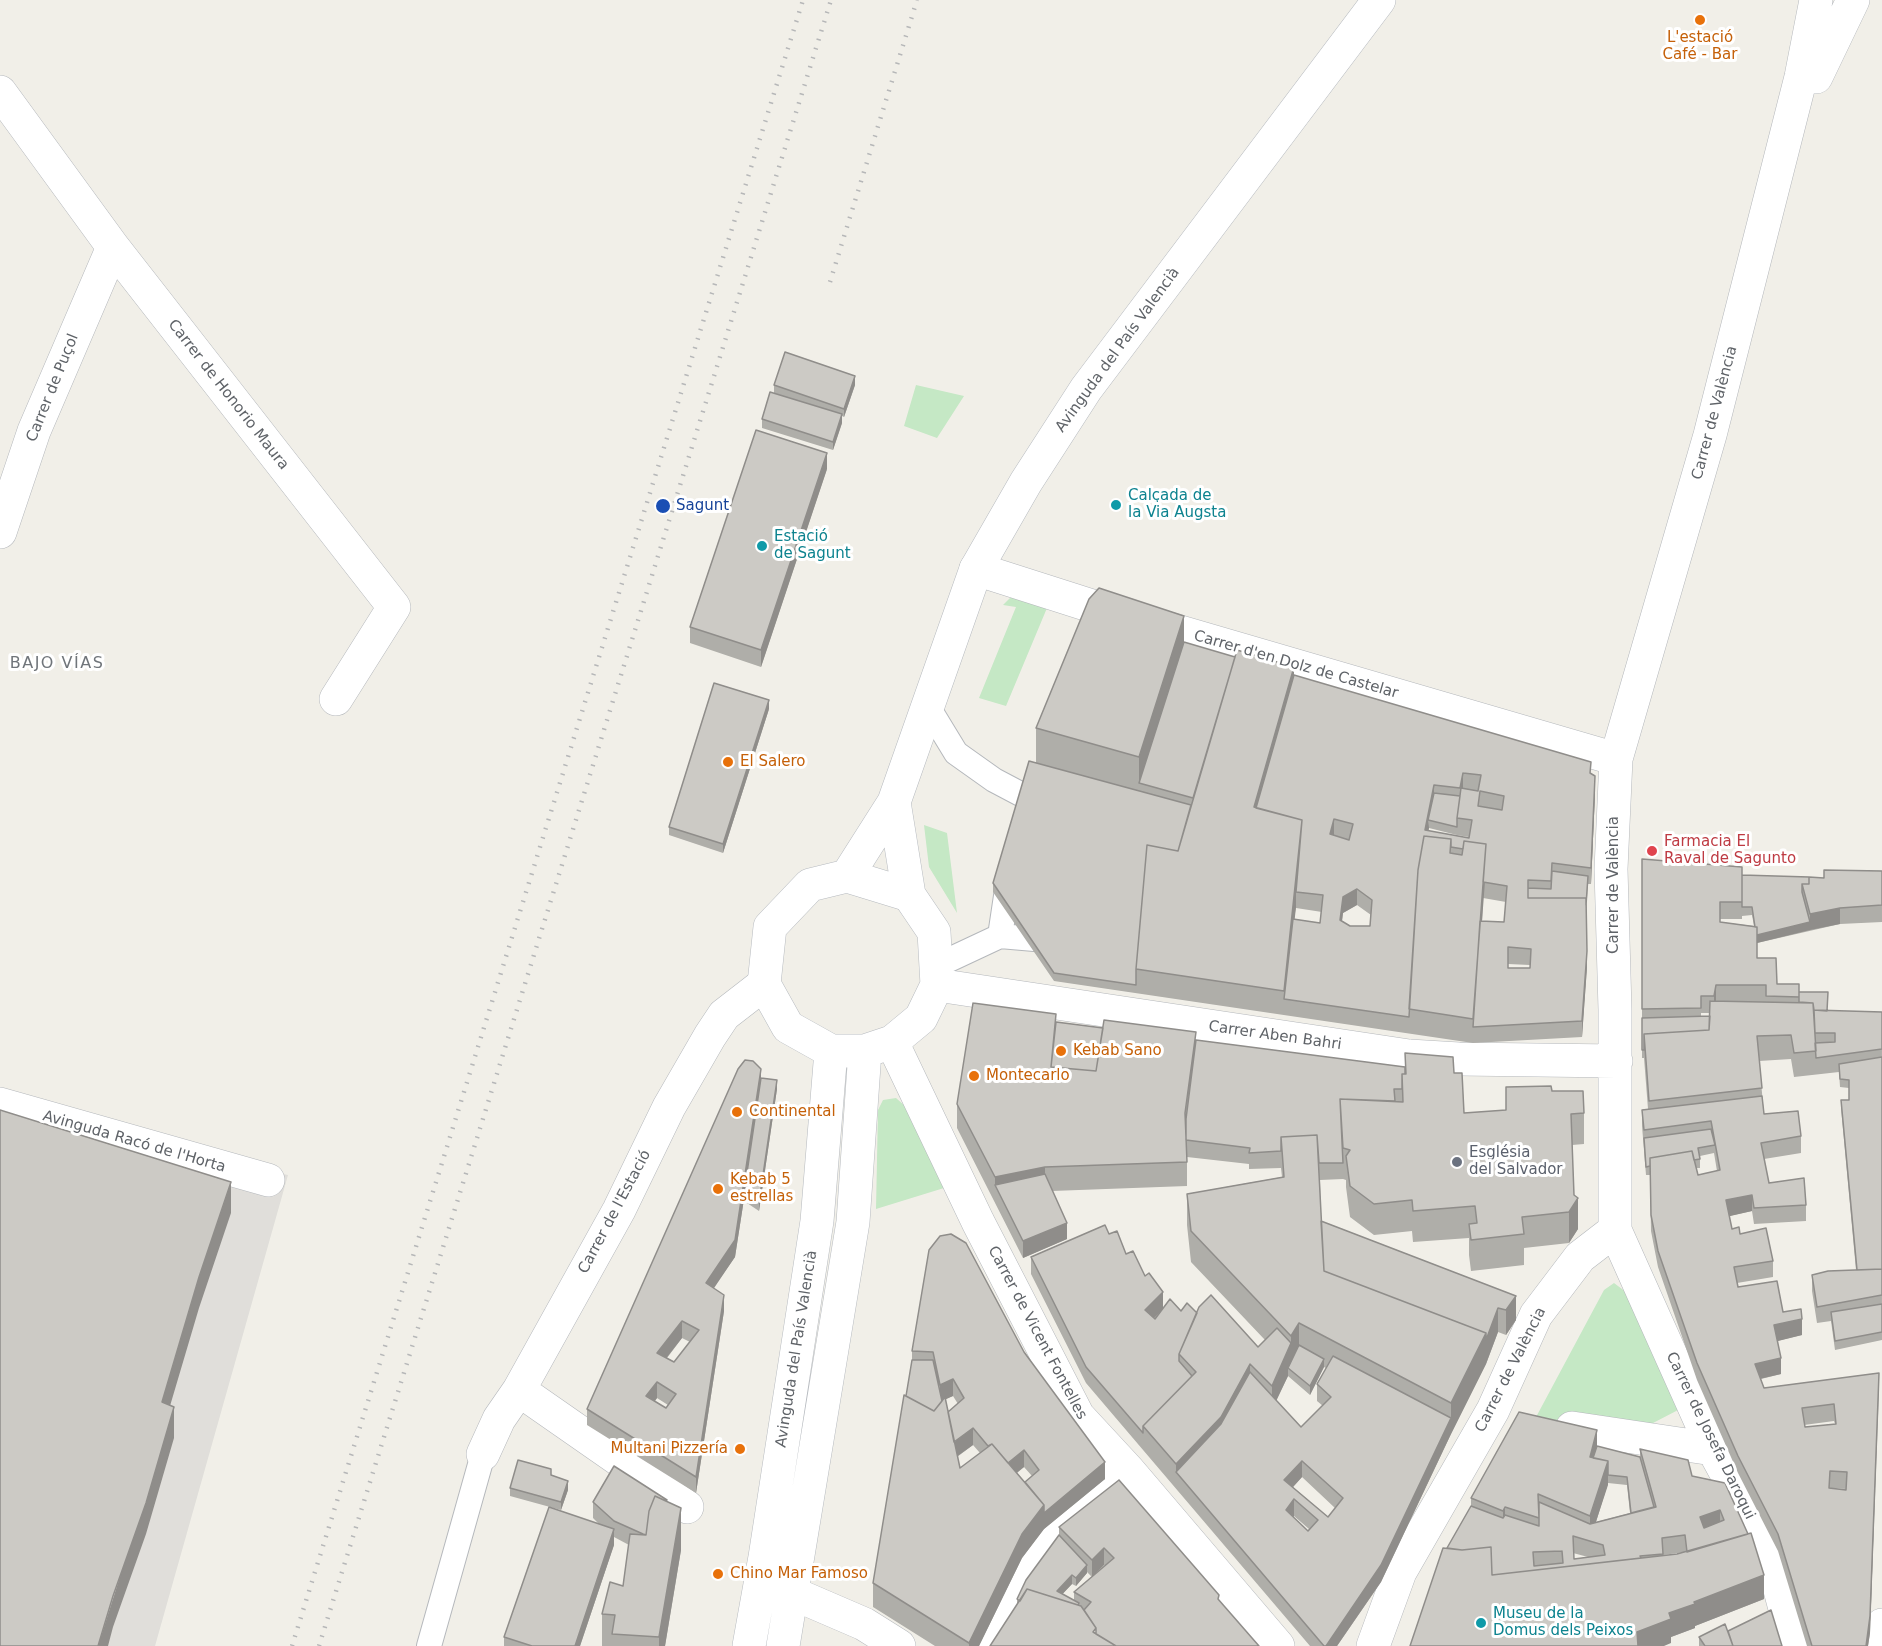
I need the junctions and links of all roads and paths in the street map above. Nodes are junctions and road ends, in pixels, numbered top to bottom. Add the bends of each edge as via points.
1 (1380, 0) edge
2 (1815, 0) edge
3 (1853, 0) edge
4 (1801, 77) junction
5 (0, 92) edge
6 (112, 247) junction
7 (0, 532) edge
8 (976, 569) junction
9 (336, 699) dead end
10 (927, 707) junction
11 (1616, 759) junction
12 (894, 802) junction
13 (1066, 824) edge
14 (1014, 856) edge
15 (847, 876) junction
16 (909, 895) junction
17 (1052, 905) edge
18 (1000, 936) junction
19 (936, 975) junction
20 (764, 984) junction
21 (879, 1047) junction
22 (831, 1051) junction
23 (1616, 1061) junction
24 (0, 1104) edge
25 (268, 1180) dead end
26 (1615, 1230) junction
27 (519, 1390) junction
28 (1572, 1428) edge
29 (1713, 1449) junction
30 (483, 1454) joint
31 (1128, 1470) junction
32 (687, 1507) dead end
33 (792, 1593) junction
34 (1882, 1625) edge
35 (429, 1646) edge
36 (749, 1646) edge
37 (783, 1646) edge
38 (898, 1646) edge
39 (989, 1646) edge
40 (1278, 1646) edge
41 (1373, 1646) edge
42 (1795, 1646) edge
43 (1879, 1646) edge

1 - 8 street, Avinguda del País Valencià via 1086,389
2 - 4 street, Carrer de València
3 - 4 street via 1816,77
4 - 11 street, Carrer de València via 1710,435
5 - 6 street, Carrer de Honorio Maura
6 - 7 street, Carrer de Puçol via 34,431
6 - 9 street, Carrer de Honorio Maura via 394,607
8 - 10 street, Avinguda del País Valencià
8 - 11 street, Carrer d'en Dolz de Castelar
10 - 12 street, Avinguda del País Valencià
10 - 13 lane via 956,753 994,780 1027,811 1068,812
11 - 23 street, Carrer de València via 1611,869
12 - 15 street, Avinguda del País Valencià
12 - 16 street, Avinguda del País Valencià
14 - 18 lane
15 - 16 street
15 - 20 street via 810,885 770,927
16 - 19 street via 934,932
17 - 18 lane via 1046,940
18 - 19 lane
19 - 21 street via 921,1018
19 - 23 street, Carrer Aben Bahri via 1090,997 1409,1056
20 - 22 street via 788,1027
20 - 27 street, Carrer de l'Estació via 724,1015 710,1036
21 - 22 street
21 - 31 street, Carrer de Vicent Fontelles via 978,1222 1077,1416
21 - 33 street
22 - 36 street, Avinguda del País Valencià via 817,1221
23 - 26 street, Carrer de València
24 - 25 street, Avinguda Racó de l'Horta
26 - 29 street, Carrer de Josefa Daroqui
26 - 41 street, Carrer de València via 1580,1257 1536,1315 1493,1410 1400,1572
27 - 30 street, Carrer de l'Estació via 499,1419
27 - 32 street
28 - 29 street
29 - 42 street, Carrer de Josefa Daroqui via 1774,1571
30 - 35 lane
31 - 39 street via 1032,1558
31 - 40 street, Carrer de Vicent Fontelles
33 - 37 street
33 - 38 street via 864,1624
34 - 43 street

